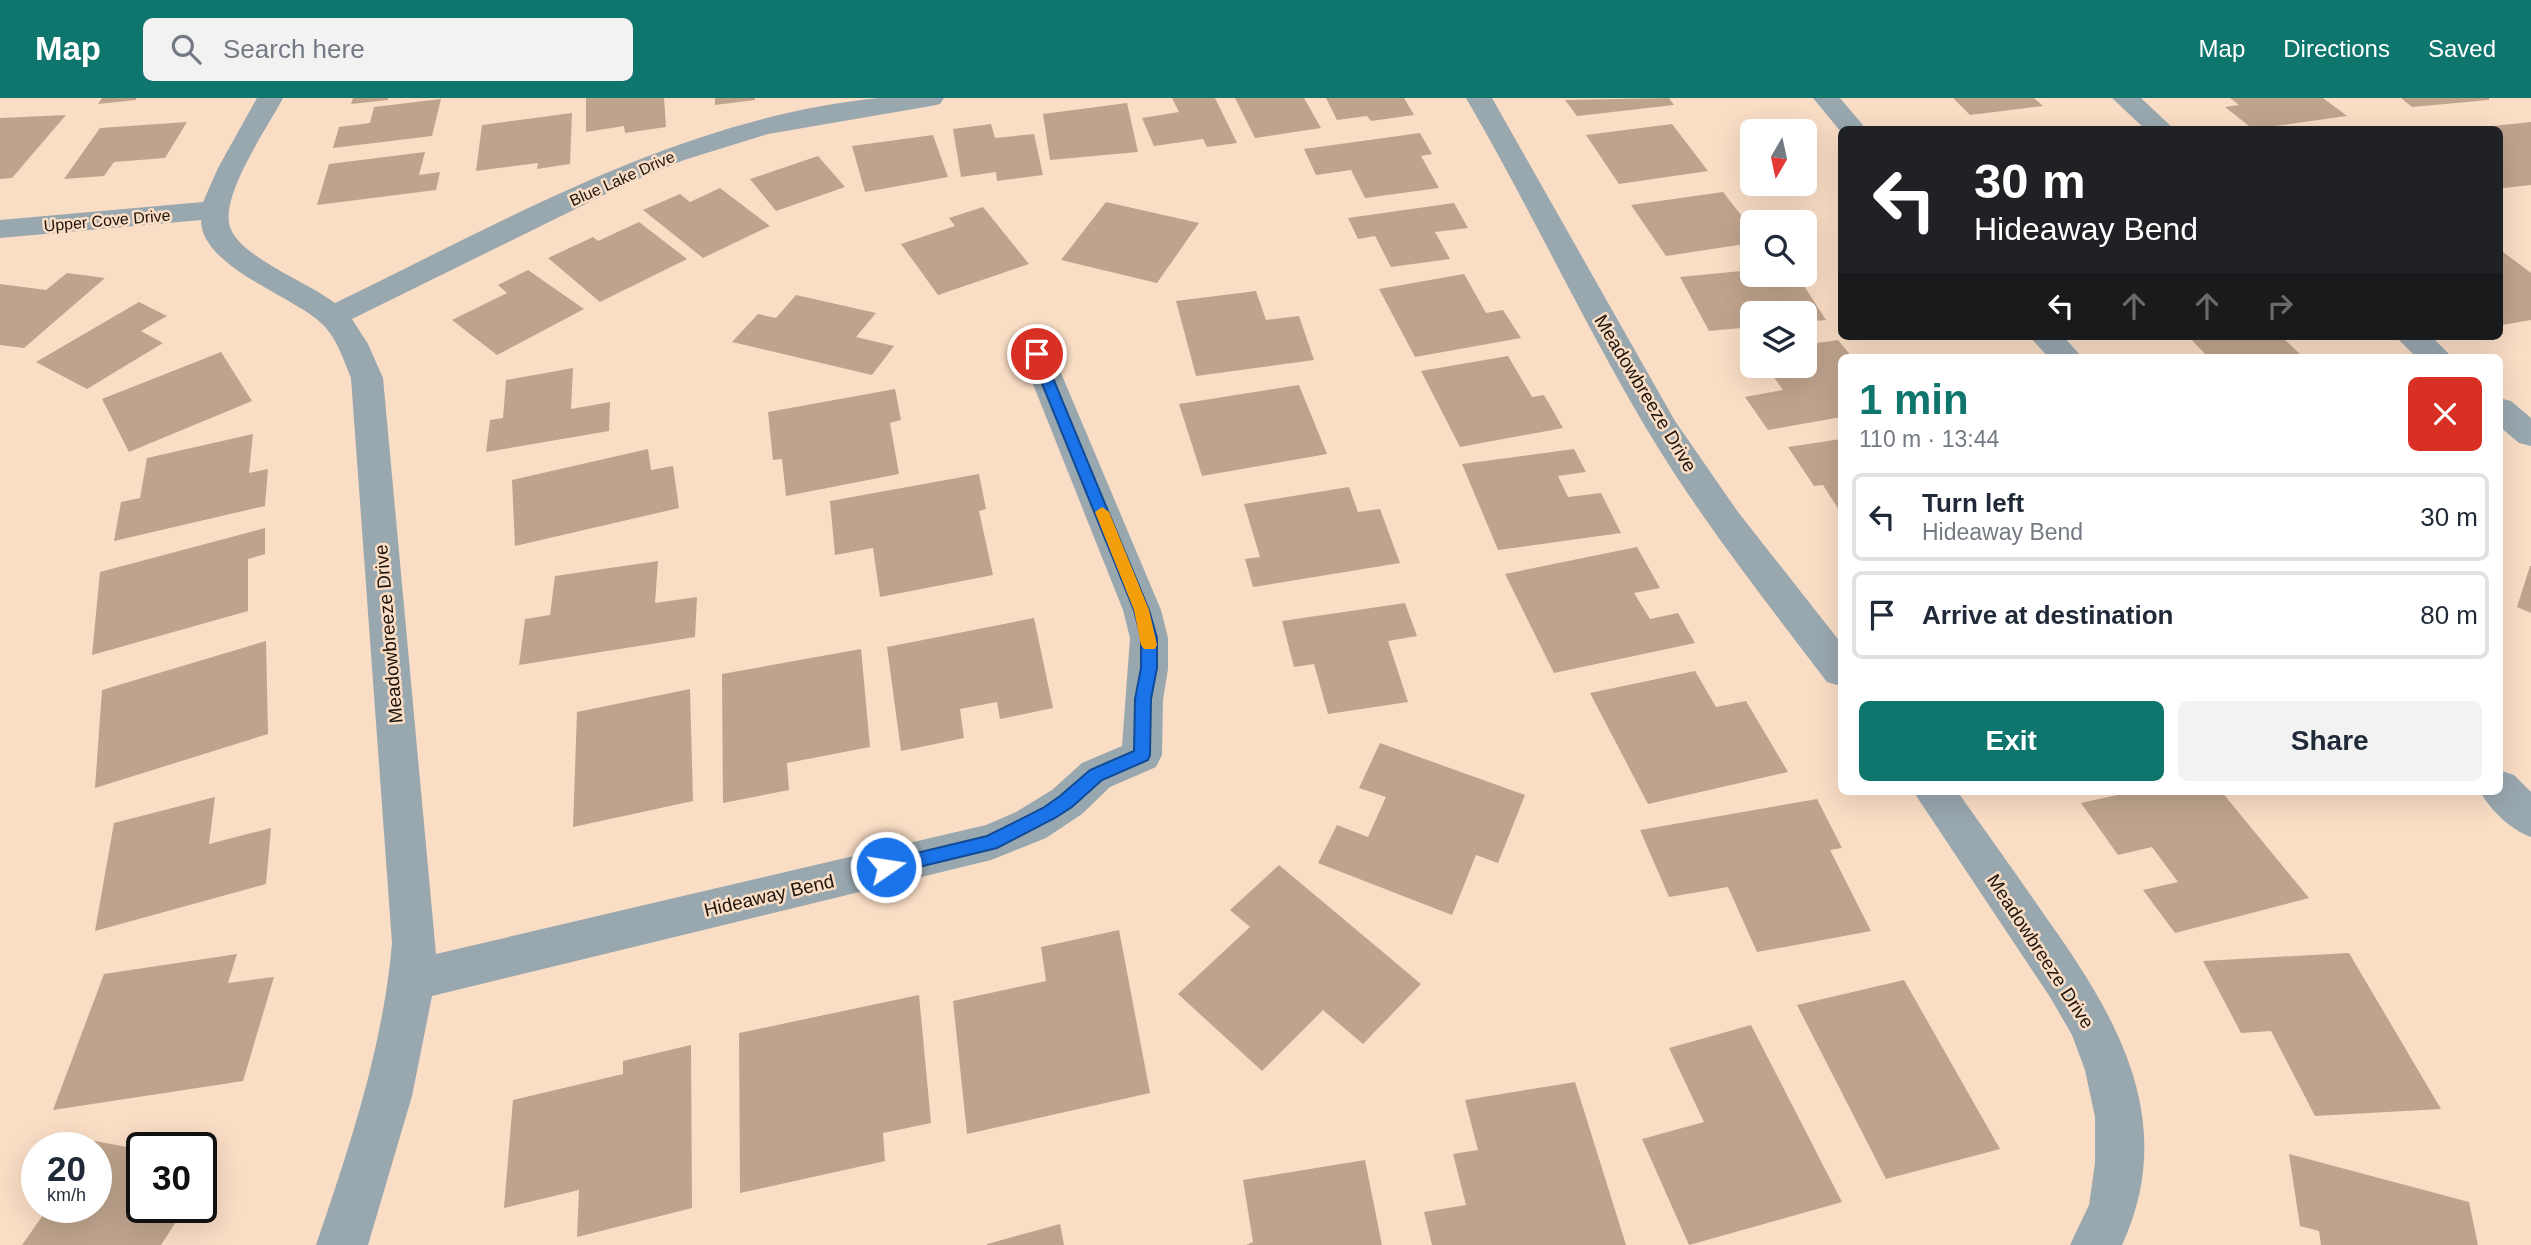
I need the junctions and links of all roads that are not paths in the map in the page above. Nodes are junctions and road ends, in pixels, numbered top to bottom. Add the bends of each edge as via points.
1 (270, 98) edge
2 (931, 98) edge
3 (1479, 98) edge
4 (1826, 98) edge
5 (2125, 98) edge
6 (1850, 126) edge
7 (2157, 126) edge
8 (214, 210) junction
9 (0, 229) edge
10 (332, 316) junction
11 (2049, 340) edge
12 (2416, 340) edge
13 (1037, 354) dead end
14 (2063, 354) edge
15 (2432, 354) edge
16 (2503, 412) edge
17 (2531, 435) edge
18 (1838, 667) edge
19 (2503, 791) edge
20 (1937, 795) edge
21 (2531, 819) edge
22 (413, 980) junction
23 (342, 1245) edge
24 (2096, 1245) edge

1 - 8 street
2 - 10 street, Blue Lake Drive via 763,127 674,154
3 - 18 street, Meadowbreeze Drive via 1663,429 1732,531
4 - 6 street
5 - 7 street
8 - 9 street, Upper Cove Drive
8 - 10 street, Meadowbreeze Drive via 219,239 230,252
10 - 22 street, Meadowbreeze Drive via 354,345 367,378 413,929
11 - 14 street
12 - 15 street
13 - 22 street, Hideaway Bend via 1142,610 1149,638 1149,668 1142,755 1096,775 1040,819 991,842
16 - 17 street
19 - 21 street
20 - 24 street, Meadowbreeze Drive via 2066,982 2091,1024 2109,1070 2119,1117 2120,1163 2113,1209
22 - 23 street, Meadowbreeze Drive via 396,1077

